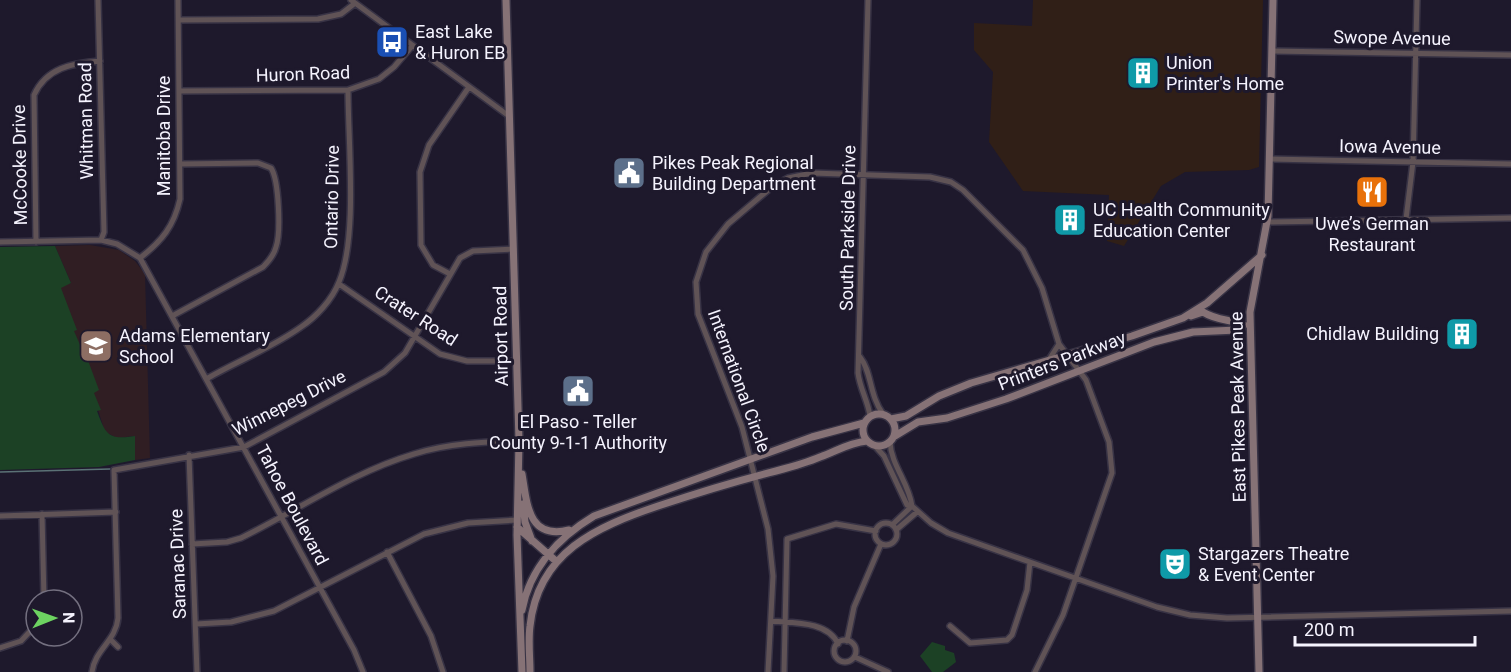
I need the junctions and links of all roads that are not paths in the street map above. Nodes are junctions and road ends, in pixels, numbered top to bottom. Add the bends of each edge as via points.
1 (98, 0) edge
2 (178, 0) edge
3 (506, 0) edge
4 (868, 0) edge
5 (1273, 0) edge
6 (1417, 0) edge
7 (352, 2) edge
8 (179, 20) junction
9 (412, 46) junction
10 (1272, 51) junction
11 (1415, 53) junction
12 (1511, 56) edge
13 (100, 62) junction
14 (469, 87) junction
15 (348, 90) junction
16 (179, 91) junction
17 (509, 116) junction
18 (1269, 159) junction
19 (1413, 162) junction
20 (180, 164) junction
21 (1511, 165) edge
22 (864, 174) junction
23 (1511, 218) edge
24 (1406, 219) junction
25 (1267, 222) junction
26 (101, 240) junction
27 (0, 242) edge
28 (36, 242) junction
29 (514, 249) junction
30 (1262, 255) junction
31 (140, 258) junction
32 (450, 274) junction
33 (339, 284) junction
34 (174, 315) junction
35 (1183, 318) junction
36 (1246, 325) junction
37 (414, 337) junction
38 (1059, 344) junction
39 (1067, 353) junction
40 (860, 357) junction
41 (1050, 358) junction
42 (517, 361) junction
43 (1080, 370) junction
44 (208, 378) junction
45 (883, 414) junction
46 (867, 419) junction
47 (891, 419) junction
48 (892, 439) junction
49 (519, 441) junction
50 (867, 441) junction
51 (875, 446) junction
52 (244, 447) junction
53 (189, 455) junction
54 (519, 458) junction
55 (752, 460) junction
56 (755, 476) junction
57 (524, 484) junction
58 (912, 506) junction
59 (116, 512) junction
60 (917, 512) junction
61 (42, 514) junction
62 (0, 516) edge
63 (282, 516) junction
64 (517, 524) junction
65 (894, 527) junction
66 (571, 530) junction
67 (876, 531) junction
68 (532, 541) junction
69 (192, 544) junction
70 (881, 544) junction
71 (387, 552) junction
72 (548, 554) junction
73 (557, 562) junction
74 (1030, 562) junction
75 (1076, 578) junction
76 (44, 588) edge
77 (320, 589) junction
78 (1511, 611) edge
79 (1258, 618) junction
80 (771, 621) junction
81 (787, 622) junction
82 (520, 623) junction
83 (196, 624) junction
84 (950, 626) dead end
85 (24, 638) edge
86 (111, 640) junction
87 (847, 640) junction
88 (21, 641) junction
89 (24, 644) edge
90 (838, 644) junction
91 (118, 647) dead end
92 (0, 648) edge
93 (855, 657) junction
94 (92, 672) edge
95 (196, 672) edge
96 (363, 672) edge
97 (443, 672) edge
98 (522, 672) edge
99 (530, 672) edge
100 (768, 672) edge
101 (784, 672) edge
102 (888, 672) edge
103 (1035, 672) edge
104 (1259, 672) edge

1 - 13 street, Whitman Road
2 - 8 street, Manitoba Drive
3 - 17 main road, Airport Road
4 - 22 street, South Parkside Drive
5 - 10 main road, East Pikes Peak Avenue
6 - 11 street
7 - 8 street via 341,14 318,19
7 - 9 street
8 - 16 street, Manitoba Drive
9 - 14 street
9 - 15 street, Huron Road via 379,79
10 - 11 street, Swope Avenue
10 - 18 main road, East Pikes Peak Avenue
11 - 12 street, Swope Avenue
11 - 19 street
13 - 26 street, Whitman Road via 104,232
13 - 28 street, McCooke Drive via 80,62 55,70 44,78 34,95
14 - 17 street
14 - 32 street via 429,145 420,172 421,245 433,265
15 - 16 street, Huron Road
15 - 33 street, Ontario Drive via 349,236
16 - 20 street, Manitoba Drive
17 - 29 main road, Airport Road
18 - 19 street, Iowa Avenue
18 - 25 main road, East Pikes Peak Avenue
19 - 21 street, Iowa Avenue
19 - 24 street
20 - 31 street, Manitoba Drive via 176,215 164,237
20 - 34 street via 258,163 271,168 276,179 278,241 263,267
22 - 38 street, International Circle via 930,177 951,182 970,195 1008,232 1030,261
22 - 40 street, South Parkside Drive
22 - 55 street, International Circle via 804,173 773,186 720,232 699,266 695,290 698,314
23 - 24 street
24 - 25 street
25 - 30 main road, East Pikes Peak Avenue
26 - 28 street
26 - 31 street via 117,244
27 - 28 street
29 - 32 street, Winnepeg Drive via 473,251 460,258
29 - 42 main road, Airport Road
30 - 35 main road, Printers Parkway via 1207,303
30 - 36 main road, East Pikes Peak Avenue
31 - 34 street, Tahoe Boulevard
32 - 37 street, Winnepeg Drive
33 - 37 street, Crater Road
33 - 44 street, Ontario Drive via 301,328
34 - 44 street, Tahoe Boulevard
35 - 36 main road, Printers Parkway via 1203,312 1219,321
35 - 39 main road, Printers Parkway
36 - 43 main road, Printers Parkway via 1237,330 1193,332 1154,342
36 - 79 main road, East Pikes Peak Avenue
37 - 42 street, Crater Road via 453,359
37 - 52 street, Winnepeg Drive via 405,353 384,372
38 - 39 street, International Circle
38 - 41 street
39 - 41 main road, Printers Parkway
39 - 43 street, International Circle
40 - 45 street via 865,363 873,400
40 - 46 street, South Parkside Drive via 858,373 868,400
41 - 47 main road, Printers Parkway via 971,382 906,416
42 - 49 main road, Airport Road
43 - 48 main road, Printers Parkway via 947,418 918,422
43 - 75 street, International Circle via 1109,442 1112,473
44 - 52 street, Tahoe Boulevard
45 - 46 main road
45 - 47 main road
46 - 50 main road, South Parkside Drive via 862,429
46 - 55 main road
47 - 48 main road via 895,429
48 - 51 main road
48 - 58 street via 891,454 907,485
49 - 54 main road, Airport Road
49 - 63 street via 455,444 414,454 370,470
50 - 51 main road
50 - 56 main road via 848,443 806,462
51 - 58 street via 883,454 907,505
52 - 53 street, Winnepeg Drive
52 - 63 street, Tahoe Boulevard
53 - 59 street, Winnepeg Drive via 114,470
53 - 69 street, Saranac Drive
54 - 57 main road
54 - 64 main road, Airport Road
55 - 56 street, International Circle
55 - 66 main road via 609,509
56 - 73 main road via 609,523 578,541
56 - 80 street, International Circle via 772,560
57 - 66 main road via 528,511 538,526 554,532
57 - 68 main road via 525,522
58 - 60 street
58 - 65 street
59 - 61 street
59 - 86 street, Winnepeg Drive via 118,618
60 - 65 street
60 - 74 street via 948,533
61 - 62 street
61 - 76 street
63 - 69 street via 241,538
63 - 77 street, Tahoe Boulevard
64 - 68 main road
64 - 71 street via 483,521 446,528
64 - 82 main road, Airport Road
65 - 67 street via 885,523
65 - 70 street via 897,537 892,543
66 - 72 main road
67 - 70 street
67 - 81 street via 836,524 788,539
68 - 72 main road
69 - 83 street, Saranac Drive
70 - 87 street via 854,606
71 - 77 street
71 - 97 street via 431,636
72 - 73 main road
72 - 82 main road via 530,584
73 - 99 main road via 533,611
74 - 75 street
74 - 84 street via 1027,590 1007,640 970,643
75 - 79 street via 1176,612 1216,618
75 - 103 street, International Circle
77 - 83 street via 254,618
77 - 96 street, Tahoe Boulevard
78 - 79 street
79 - 104 main road, East Pikes Peak Avenue
80 - 81 street
80 - 100 street, International Circle
81 - 90 street via 822,628
81 - 101 street
82 - 98 main road, Airport Road
83 - 95 street, Saranac Drive
85 - 88 street
86 - 91 street
86 - 94 street, Winnepeg Drive via 97,653
87 - 90 street
87 - 93 street via 855,646
88 - 89 street
88 - 92 street
90 - 93 street via 838,659 847,662
93 - 102 street

